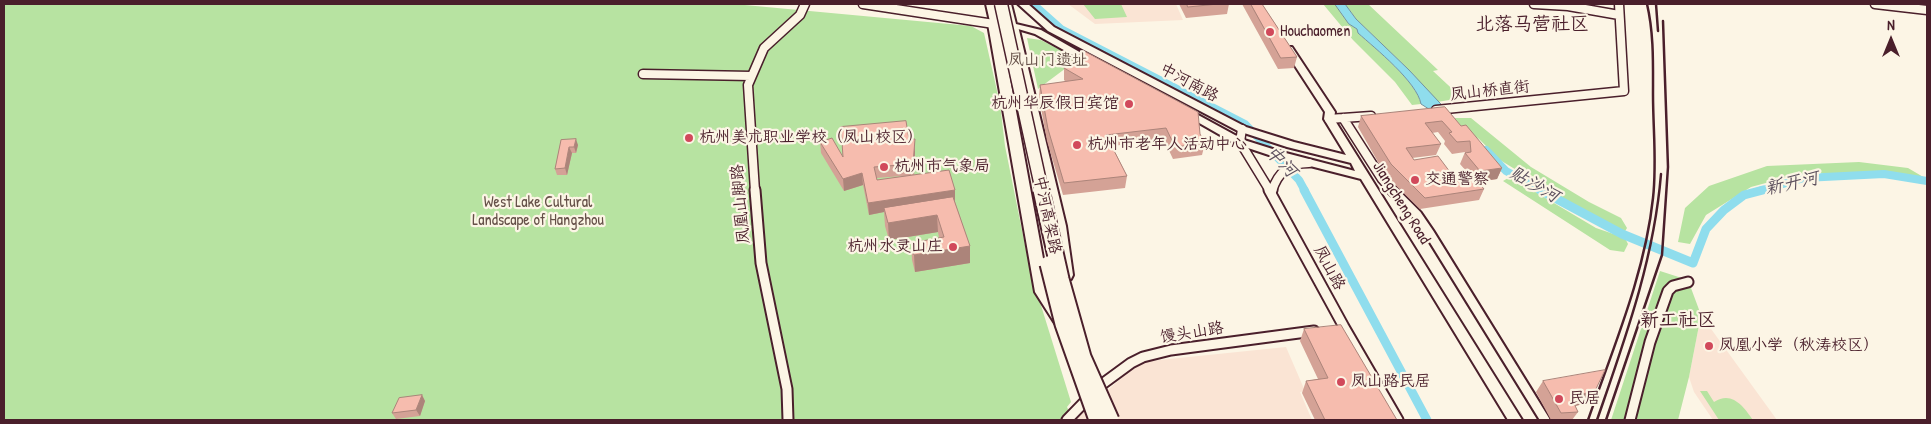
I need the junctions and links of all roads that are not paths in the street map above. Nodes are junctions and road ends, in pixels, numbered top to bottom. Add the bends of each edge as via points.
1 (805, 4) edge
2 (862, 4) edge
3 (990, 4) edge
4 (996, 4) edge
5 (1001, 4) edge
6 (1007, 4) edge
7 (1022, 4) edge
8 (1534, 4) edge
9 (1619, 4) edge
10 (1875, 4) edge
11 (1925, 10) edge
12 (1620, 15) junction
13 (994, 24) junction
14 (1012, 26) junction
15 (1051, 29) junction
16 (1282, 38) edge
17 (643, 74) dead end
18 (751, 76) junction
19 (1145, 90) edge
20 (1177, 107) edge
21 (1427, 111) edge
22 (1382, 115) edge
23 (1343, 118) junction
24 (1330, 119) junction
25 (1244, 130) junction
26 (1240, 142) junction
27 (1356, 161) junction
28 (1314, 163) junction
29 (1366, 176) junction
30 (1271, 193) junction
31 (1688, 282) dead end
32 (1068, 303) junction
33 (1064, 327) junction
34 (1335, 328) junction
35 (788, 420) edge
36 (1067, 420) edge
37 (1098, 420) edge
38 (1111, 420) edge
39 (1398, 420) edge
40 (1515, 420) edge
41 (1545, 420) edge
42 (1630, 420) edge

1 - 18 street, 凤凰山脚路 via 800,15 764,48
2 - 13 street
3 - 13 main road
4 - 33 highway, 中河高架路, bridge via 1051,278
5 - 32 highway, 中河高架路, bridge
6 - 14 main road
7 - 15 main road, 中河南路
8 - 12 street
9 - 12 street
10 - 11 street
12 - 21 street, 凤山桥直街 via 1624,92
13 - 14 main road
13 - 33 highway, bridge via 1042,292
14 - 15 main road via 1025,24
14 - 19 main road, 中河南路 via 1038,32
14 - 32 highway, bridge via 1059,226
15 - 25 main road, 中河南路
16 - 24 main road, Jiangcheng Road via 1330,112
17 - 18 street
18 - 35 street, 凤凰山脚路 via 748,89 750,134 761,263 787,389
20 - 26 main road, 中河南路
22 - 23 street
23 - 24 street
23 - 41 street via 1382,179 1426,228
24 - 27 main road, Jiangcheng Road
25 - 26 street
25 - 27 main road, 中河南路
26 - 28 main road, 中河南路
26 - 30 street, 凤山路
27 - 29 main road, Jiangcheng Road
28 - 29 main road, 中河南路
28 - 30 street via 1291,164 1275,180
29 - 40 main road, Jiangcheng Road
30 - 34 street, 凤山路
31 - 42 street via 1673,286 1668,291 1650,342
32 - 38 highway, 中河高架路, bridge via 1083,357
33 - 37 highway, 中河高架路, bridge
34 - 36 street, 馒头山路 via 1171,350 1143,357 1101,385
34 - 39 street, 凤山路

